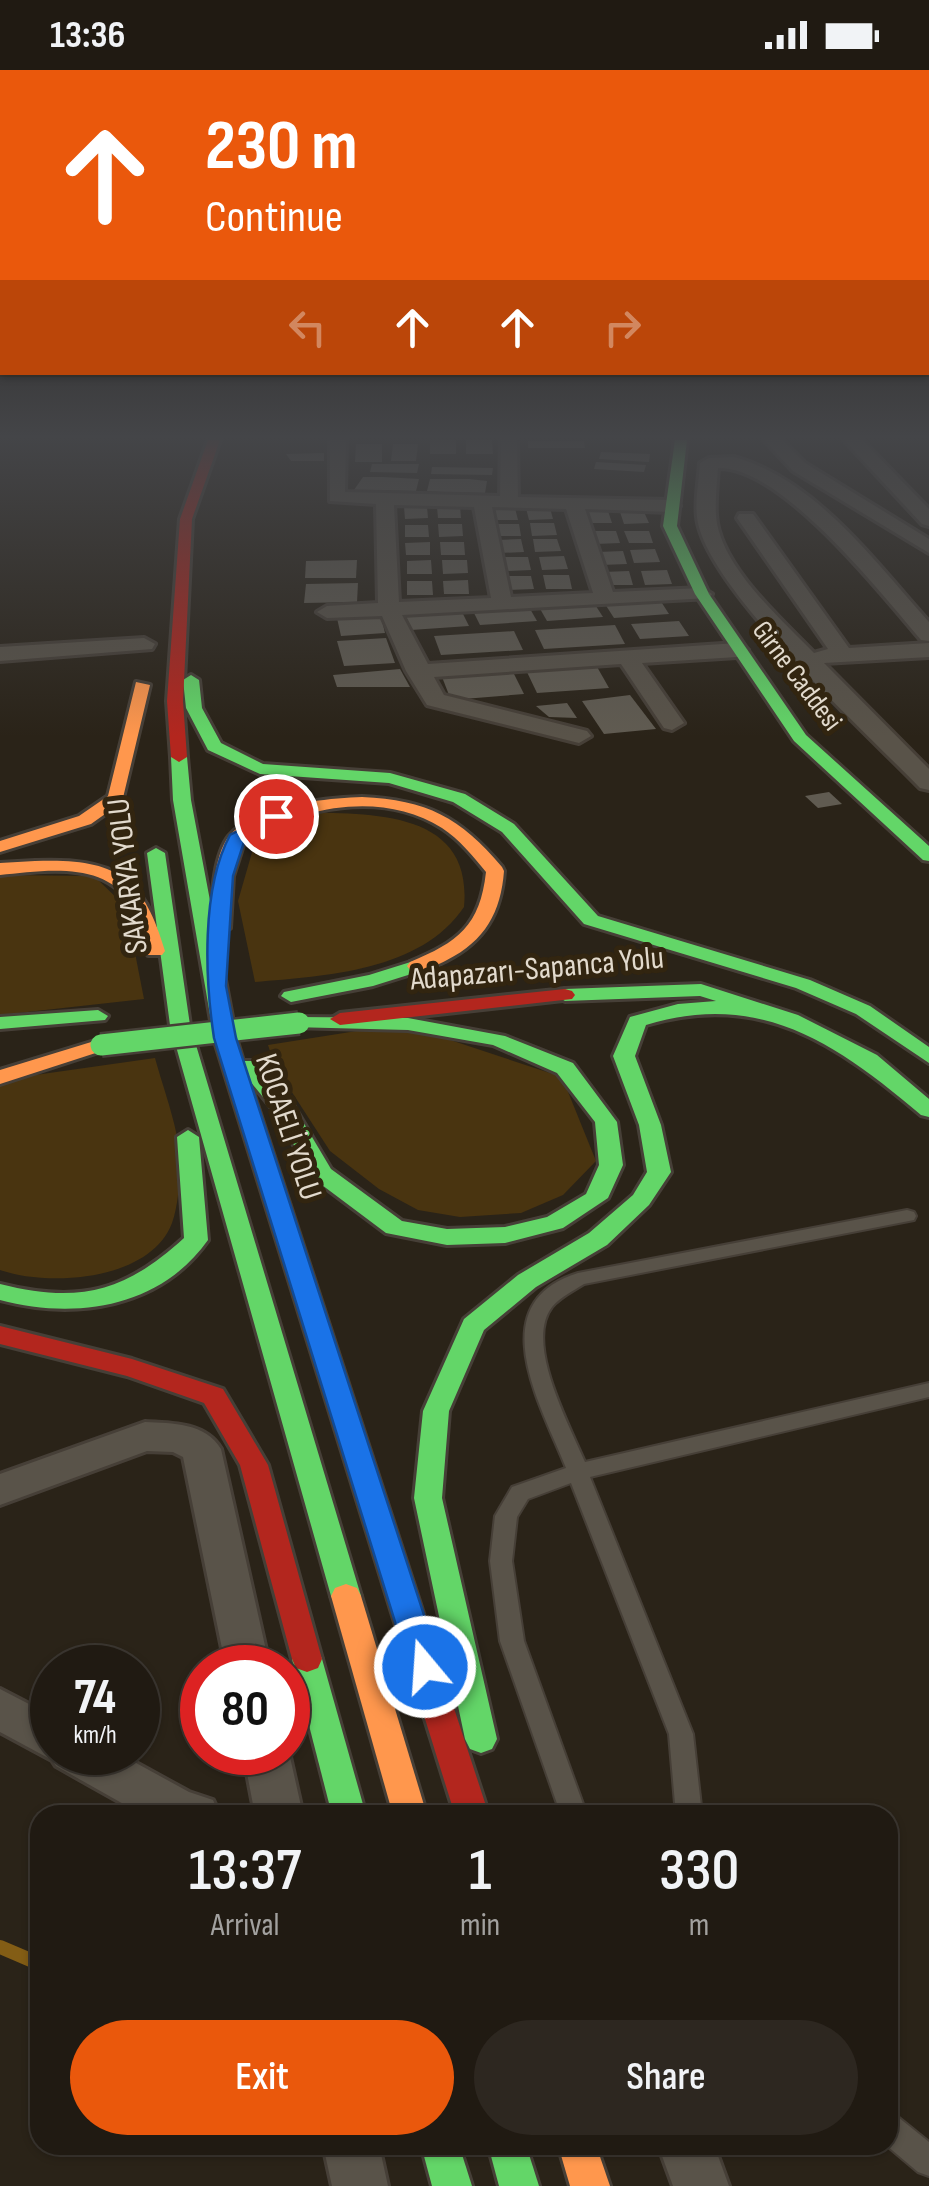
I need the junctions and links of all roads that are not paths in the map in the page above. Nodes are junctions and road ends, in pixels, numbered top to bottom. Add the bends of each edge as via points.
1 (185, 539) edge
2 (386, 539) edge
3 (489, 539) edge
4 (585, 539) edge
5 (676, 539) edge
6 (714, 539) edge
7 (761, 539) edge
8 (838, 539) edge
9 (183, 587) junction
10 (702, 594) junction
11 (604, 596) junction
12 (502, 602) junction
13 (389, 609) junction
14 (327, 612) dead end
15 (145, 635) joint
16 (929, 635) edge
17 (737, 650) junction
18 (929, 650) edge
19 (0, 654) edge
20 (843, 654) junction
21 (626, 656) junction
22 (808, 656) junction
23 (418, 670) junction
24 (142, 686) junction
25 (672, 722) dead end
26 (579, 736) dead end
27 (147, 758) dead end
28 (929, 783) edge
29 (153, 830) dead end
30 (0, 846) edge
31 (929, 856) edge
32 (0, 869) edge
33 (644, 962) dead end
34 (736, 966) junction
35 (450, 978) dead end
36 (225, 994) junction
37 (171, 1017) junction
38 (791, 1019) junction
39 (0, 1023) edge
40 (299, 1024) junction
41 (0, 1034) edge
42 (225, 1038) junction
43 (101, 1045) junction
44 (929, 1057) edge
45 (0, 1063) edge
46 (0, 1077) edge
47 (929, 1110) edge
48 (907, 1216) dead end
49 (0, 1292) edge
50 (0, 1336) edge
51 (929, 1390) edge
52 (579, 1472) junction
53 (0, 1490) edge
54 (243, 1645) edge
55 (0, 1708) edge
56 (30, 1726) edge
57 (486, 1759) dead end
58 (114, 1775) edge
59 (271, 1775) edge
60 (168, 1805) edge
61 (277, 1805) edge
62 (345, 1805) edge
63 (407, 1805) edge
64 (469, 1805) edge
65 (570, 1805) edge
66 (688, 1805) edge
67 (898, 2134) edge
68 (353, 2155) edge
69 (443, 2155) edge
70 (509, 2155) edge
71 (580, 2155) edge
72 (690, 2155) edge
73 (929, 2160) edge
74 (360, 2186) edge
75 (452, 2186) edge
76 (518, 2186) edge
77 (590, 2186) edge
78 (701, 2186) edge

1 - 9 main road, KOCAELİ YOLU
2 - 13 street
3 - 12 street
4 - 11 street
5 - 10 main road, Girne Caddesi
6 - 22 street via 748,598
7 - 20 street
8 - 16 street
9 - 34 main road via 194,708 214,746 260,768 390,778 460,798 508,828 591,920
9 - 36 main road, KOCAELİ YOLU via 174,701 182,800
10 - 11 street
10 - 17 main road, Girne Caddesi
11 - 12 street
12 - 13 street
13 - 14 street
13 - 23 street
15 - 19 street
15 - 24 main road, SAKARYA YOLU
17 - 21 street
17 - 31 main road, Girne Caddesi via 800,738
18 - 20 street
20 - 22 street
21 - 23 street
21 - 25 street
22 - 28 street
23 - 26 street via 436,700
24 - 27 main road, SAKARYA YOLU
24 - 30 main road via 116,798 85,820
29 - 37 main road, SAKARYA YOLU
32 - 37 main road via 104,872 134,893
33 - 34 main road, Adapazarı-Sapanca Yolu
34 - 44 main road, Adapazarı-Sapanca Yolu via 863,1010
35 - 36 main road, Adapazarı-Sapanca Yolu via 282,997 388,977 435,959 493,906 495,871 438,818 390,804 327,805 276,816 236,839 224,876
36 - 37 main road
36 - 42 main road, KOCAELİ YOLU
37 - 49 main road via 196,1240 148,1281 86,1301
37 - 63 main road, SAKARYA YOLU
38 - 40 main road, Adapazarı-Sapanca Yolu via 700,990 602,990
38 - 47 main road, Adapazarı-Sapanca Yolu via 868,1060
38 - 57 main road via 722,1002 638,1021 624,1056 659,1172 641,1200 598,1239 528,1281 473,1325 436,1410 428,1498
39 - 41 main road via 108,1015
40 - 42 main road via 408,1024 498,1040 565,1068 606,1122 611,1165 596,1198 555,1222 505,1235 395,1228 322,1174 282,1104
40 - 43 main road, bridge
42 - 64 main road, KOCAELİ YOLU
43 - 45 main road
43 - 46 main road
48 - 52 lane via 638,1264 578,1278 546,1298 534,1314 534,1361
50 - 62 main road via 214,1396 254,1465
51 - 52 lane
52 - 65 lane via 520,1493 506,1516 501,1561 512,1641
52 - 66 lane via 682,1734
53 - 54 street via 145,1436 180,1438 201,1449
55 - 56 street
58 - 60 street
59 - 61 street
67 - 73 lane
68 - 74 street
69 - 75 main road
70 - 76 main road
71 - 77 main road
72 - 78 street

